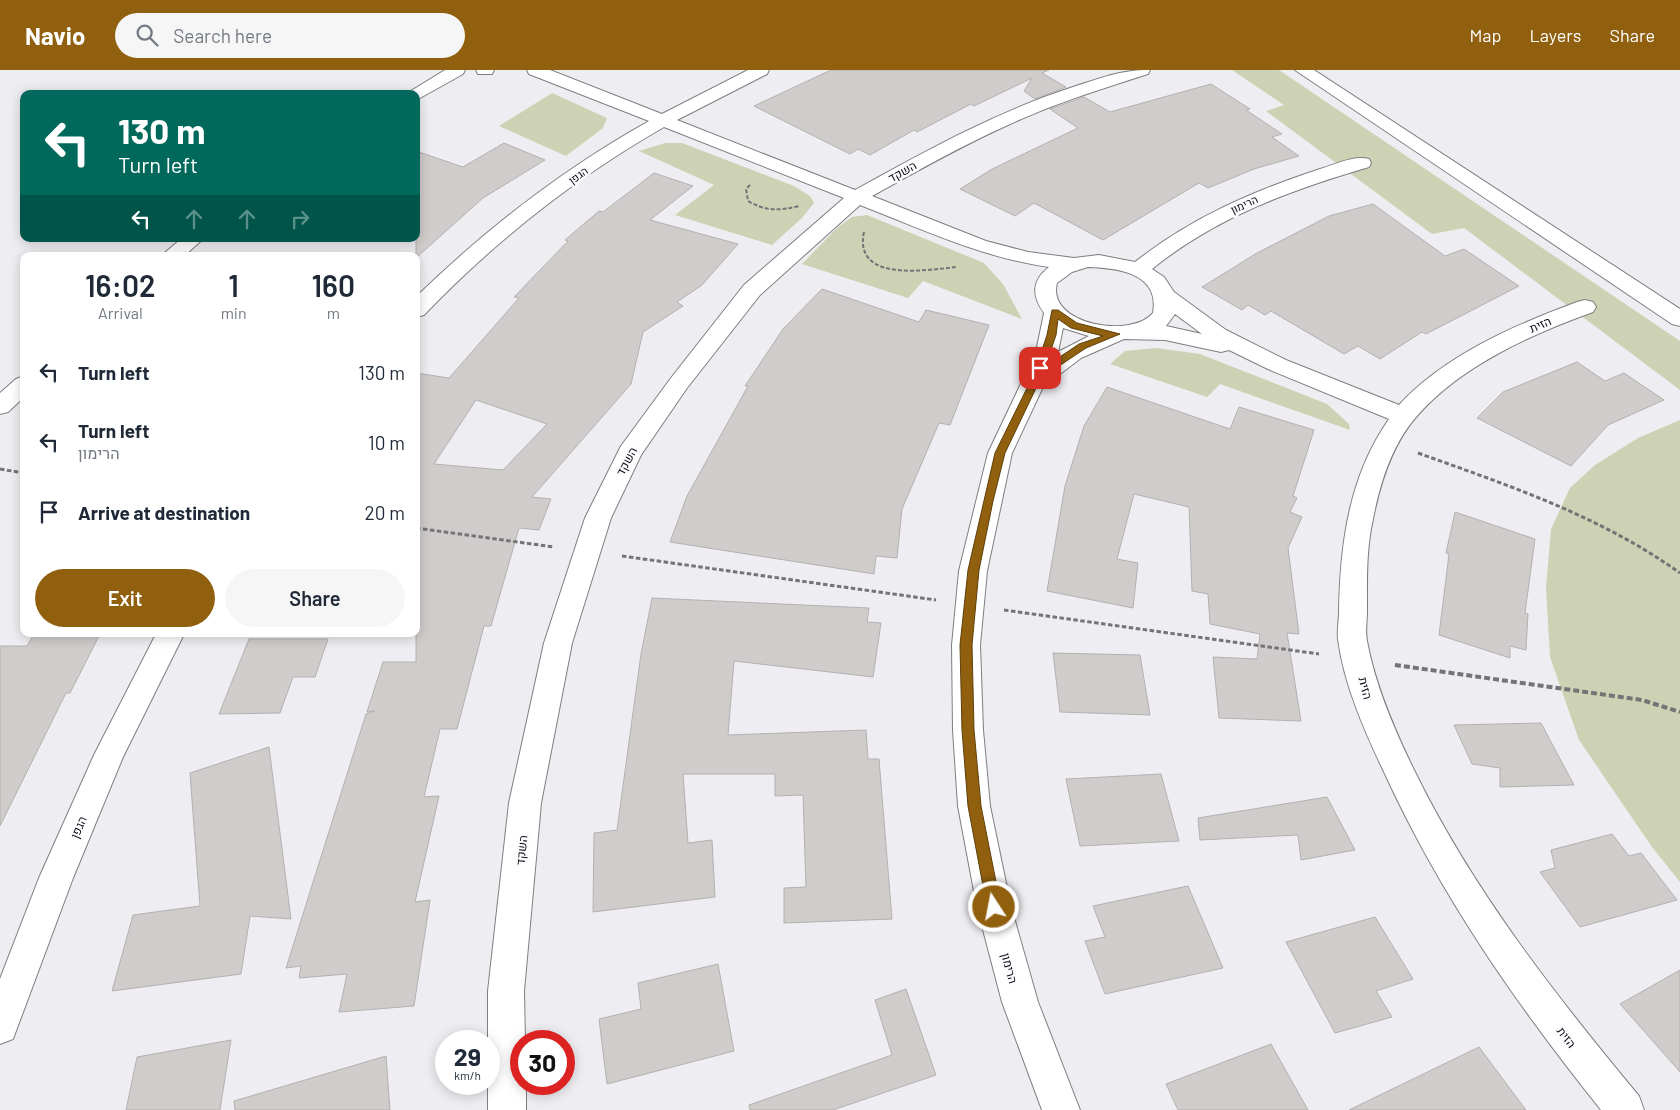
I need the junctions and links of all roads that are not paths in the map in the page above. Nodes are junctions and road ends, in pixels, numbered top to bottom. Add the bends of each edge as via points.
1 (457, 70) edge
2 (535, 70) edge
3 (761, 70) edge
4 (1142, 70) edge
5 (1303, 70) edge
6 (420, 91) edge
7 (662, 122) junction
8 (1362, 163) dead end
9 (858, 196) junction
10 (189, 242) edge
11 (979, 246) junction
12 (176, 252) edge
13 (1073, 264) junction
14 (1138, 270) junction
15 (1164, 295) junction
16 (1050, 303) junction
17 (420, 306) edge
18 (1585, 306) dead end
19 (1680, 319) edge
20 (1126, 333) junction
21 (1254, 354) junction
22 (1034, 382) junction
23 (20, 388) edge
24 (0, 406) edge
25 (1403, 416) junction
26 (168, 637) edge
27 (0, 1026) edge
28 (507, 1110) edge
29 (1061, 1110) edge
30 (1625, 1110) edge

1 - 6 street
2 - 7 street
3 - 7 street, הגפן
4 - 9 street, השקד via 1060,97 1002,121
5 - 19 street
7 - 9 street
7 - 17 street, הגפן via 610,152 514,220
8 - 14 street, הרימון via 1271,192 1228,211 1162,250
9 - 11 street
9 - 28 street, השקד via 752,290 715,335 630,452 598,518 558,643 525,803 506,991
10 - 12 street
11 - 13 street via 1028,258
11 - 16 street via 1013,265
13 - 14 street via 1105,261
13 - 16 street via 1050,277 1045,286
14 - 15 street via 1153,279
15 - 20 street via 1166,303 1162,315 1152,325
15 - 21 street via 1201,325
16 - 20 street via 1074,326 1094,332
16 - 22 street, הרימון via 1046,352
18 - 25 street, הזית via 1480,353
20 - 21 street via 1194,339
20 - 22 street, הרימון via 1083,346 1052,365
21 - 25 street
22 - 29 street, הרימון via 1000,453 975,562 966,645 968,730 974,806 994,907 1020,1002
23 - 24 street
25 - 30 street, הזית via 1368,487 1356,535 1352,575 1353,640 1369,704 1396,769 1441,854 1503,949 1582,1058
26 - 27 street, הגפן via 109,755 56,878

